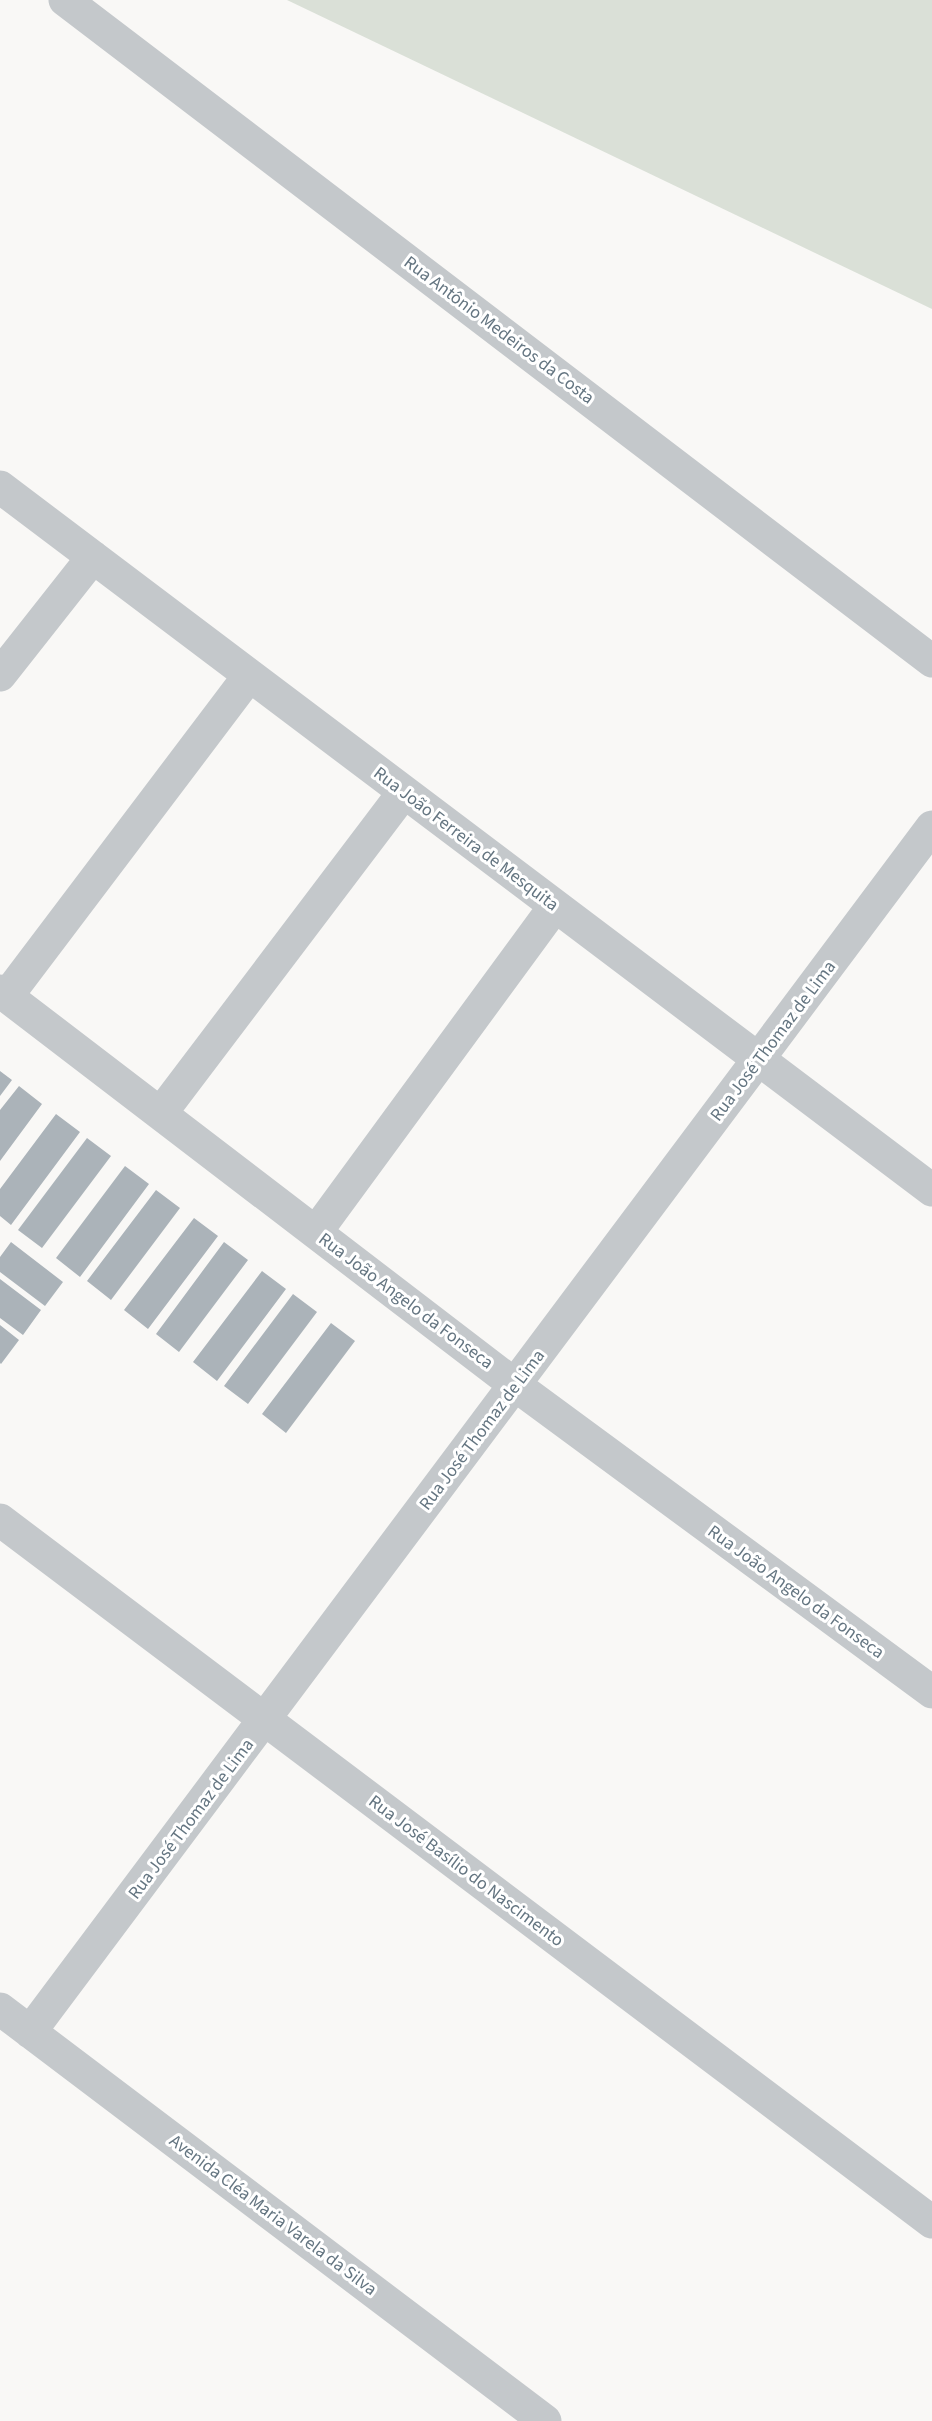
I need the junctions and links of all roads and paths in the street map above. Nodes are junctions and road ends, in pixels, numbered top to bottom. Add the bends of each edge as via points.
1 (65, 0) edge
2 (0, 487) edge
3 (93, 557) junction
4 (932, 661) edge
5 (0, 675) edge
6 (249, 676) junction
7 (404, 792) junction
8 (932, 827) edge
9 (555, 906) junction
10 (3, 993) edge
11 (759, 1059) junction
12 (161, 1113) junction
13 (932, 1190) edge
14 (316, 1232) junction
15 (515, 1385) junction
16 (0, 1520) edge
17 (932, 1692) edge
18 (266, 1720) junction
19 (0, 2009) edge
20 (30, 2032) junction
21 (932, 2222) edge
22 (545, 2421) edge

1 - 4 street, Rua Antônio Medeiros da Costa
2 - 3 street, Rua João Ferreira de Mesquita
3 - 5 street
3 - 6 street, Rua João Ferreira de Mesquita
6 - 7 street, Rua João Ferreira de Mesquita
6 - 10 street via 35,959
7 - 9 street, Rua João Ferreira de Mesquita
7 - 12 street
8 - 11 street, Rua José Thomaz de Lima
9 - 11 street, Rua João Ferreira de Mesquita
9 - 14 street
10 - 12 street, Rua João Angelo da Fonseca
11 - 13 street, Rua João Ferreira de Mesquita
11 - 15 street, Rua José Thomaz de Lima
12 - 14 street, Rua João Angelo da Fonseca
14 - 15 street, Rua João Angelo da Fonseca
15 - 17 street, Rua João Angelo da Fonseca
15 - 18 street, Rua José Thomaz de Lima
16 - 18 street, Rua José Basílio do Nascimento
18 - 20 street, Rua José Thomaz de Lima
18 - 21 street, Rua José Basílio do Nascimento
19 - 20 street, Avenida Cléa Maria Varela da Silva
20 - 22 street, Avenida Cléa Maria Varela da Silva

